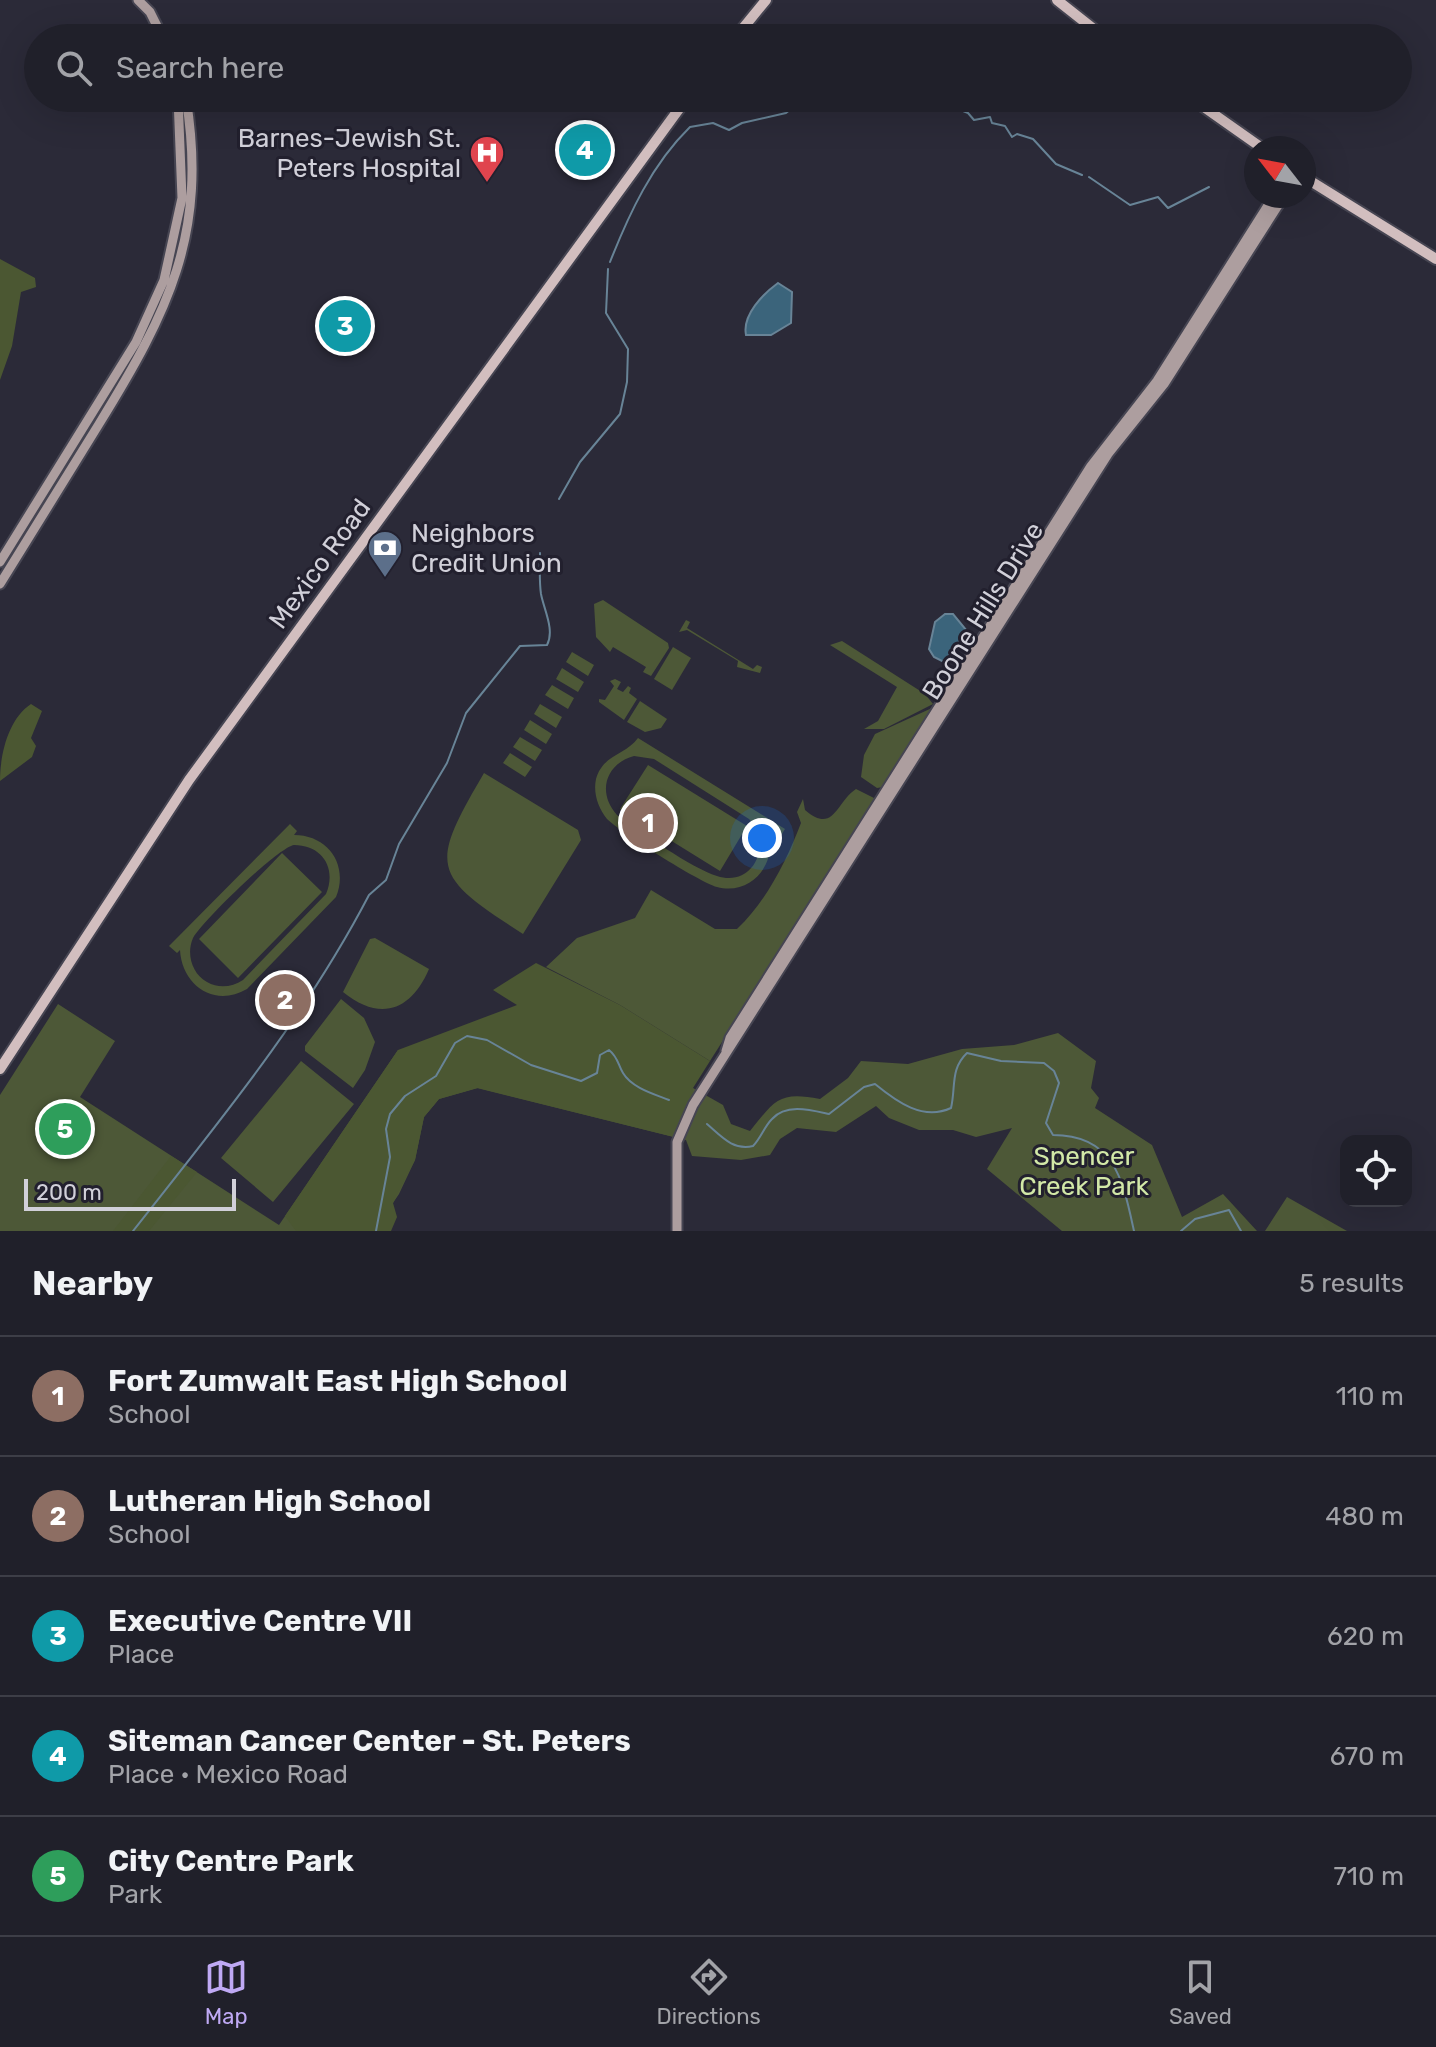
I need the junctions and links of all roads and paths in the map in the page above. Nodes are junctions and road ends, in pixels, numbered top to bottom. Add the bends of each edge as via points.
1 (138, 0) edge
2 (148, 0) edge
3 (766, 0) edge
4 (1057, 0) edge
5 (150, 12) junction
6 (156, 24) edge
7 (746, 24) edge
8 (1087, 24) edge
9 (179, 112) edge
10 (187, 112) edge
11 (677, 112) edge
12 (1211, 112) edge
13 (1245, 136) edge
14 (1316, 184) edge
15 (1266, 208) edge
16 (1276, 208) edge
17 (1436, 259) edge
18 (0, 562) edge
19 (0, 584) edge
20 (725, 1054) junction
21 (1, 1069) edge
22 (677, 1231) edge

1 - 5 street
2 - 5 street
3 - 7 main road
4 - 8 main road
5 - 6 street
9 - 18 street via 182,198 164,280 136,342
10 - 19 street via 191,205 170,294 148,343
11 - 21 main road, Mexico Road via 196,770
12 - 13 main road
14 - 17 main road
15 - 20 street, Boone Hills Drive via 1157,381 1091,466 730,1038
16 - 20 street, Boone Hills Drive via 1164,384 1108,454
20 - 22 street, Boone Hills Drive via 678,1135

